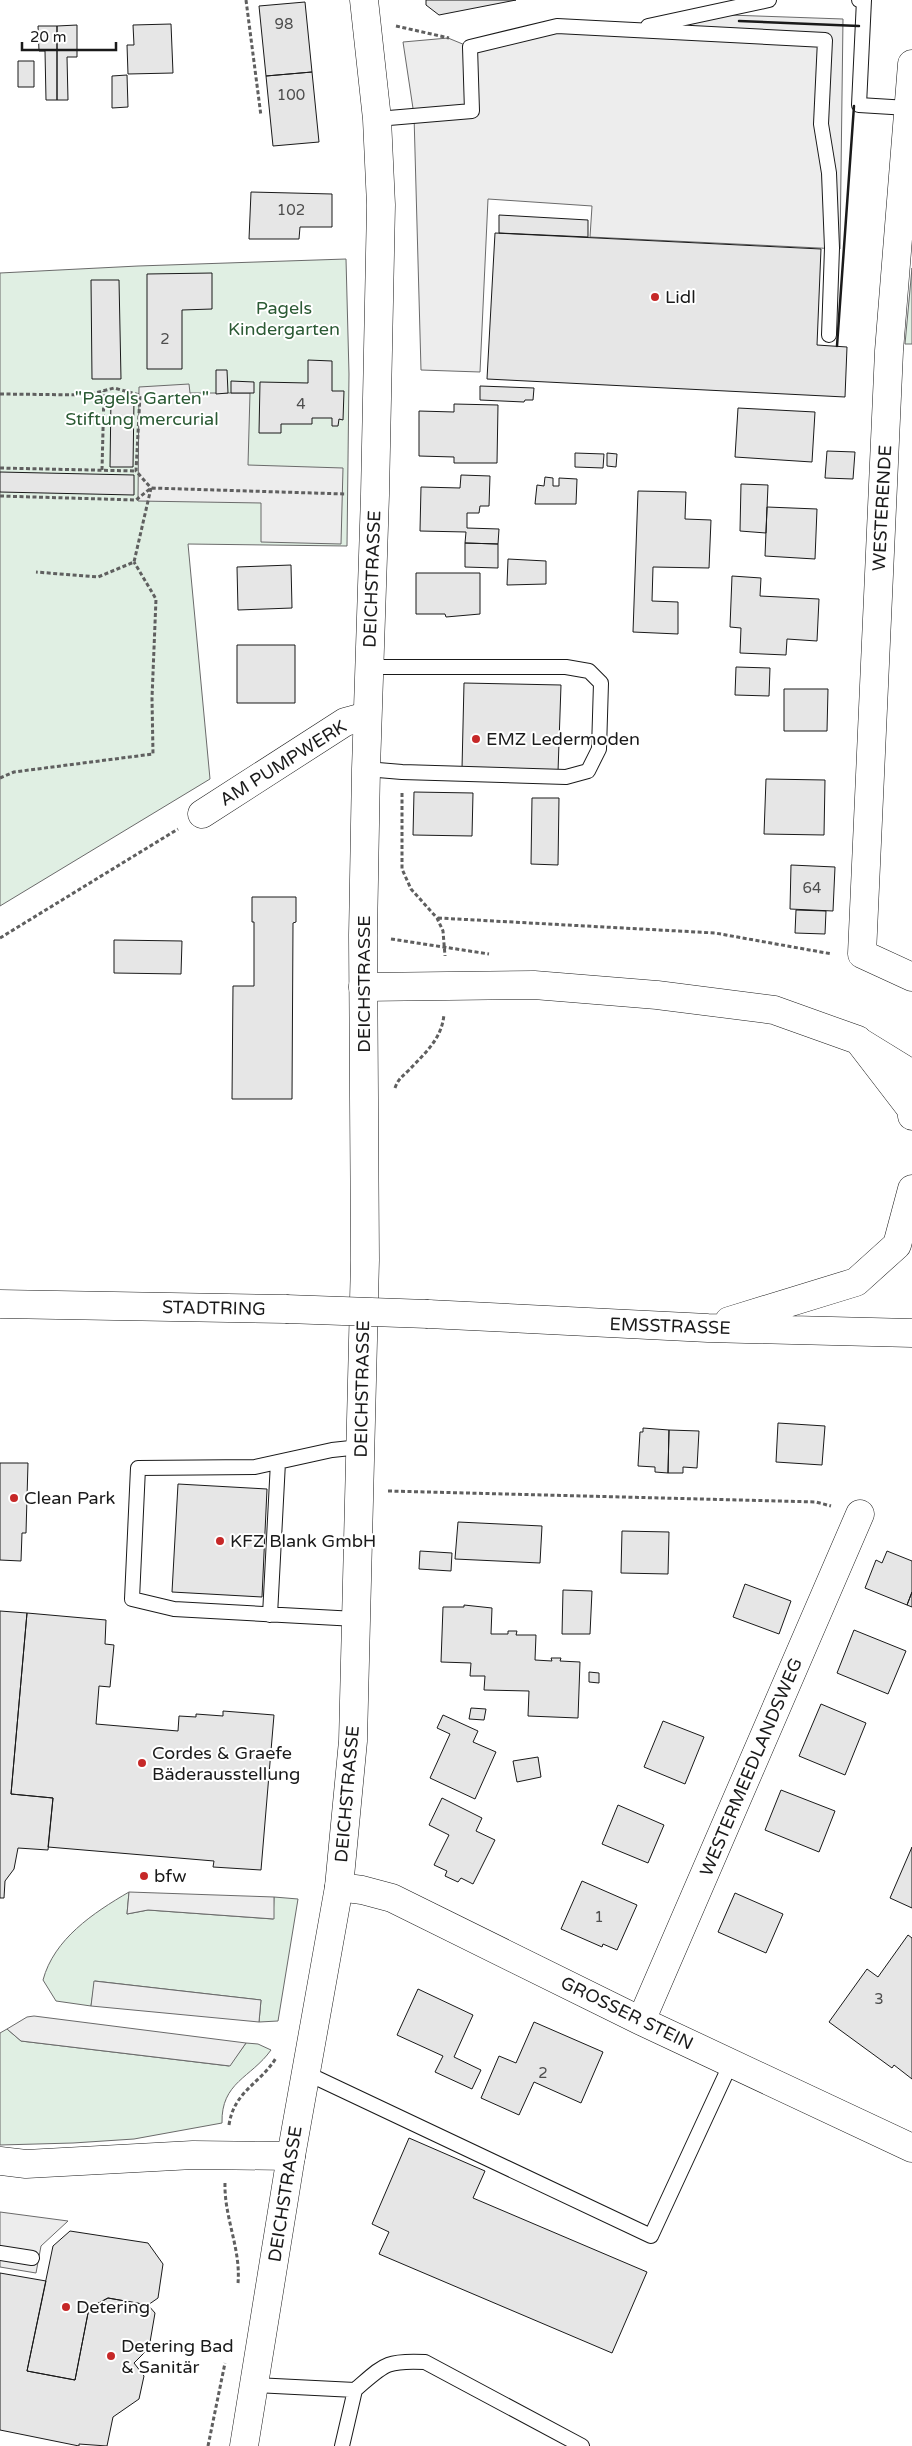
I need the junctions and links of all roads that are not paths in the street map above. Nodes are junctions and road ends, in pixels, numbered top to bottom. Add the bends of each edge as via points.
1 (769, 0) edge
2 (860, 0) edge
3 (365, 9) edge
4 (630, 30) junction
5 (912, 64) edge
6 (908, 108) junction
7 (377, 119) junction
8 (829, 335) dead end
9 (368, 667) junction
10 (367, 716) junction
11 (366, 769) junction
12 (202, 814) road end
13 (912, 977) edge
14 (364, 987) junction
15 (858, 1040) junction
16 (912, 1074) edge
17 (912, 1116) edge
18 (912, 1189) edge
19 (0, 1304) edge
20 (28, 1305) junction
21 (0, 1311) edge
22 (428, 1314) joint
23 (708, 1328) junction
24 (912, 1333) edge
25 (360, 1448) junction
26 (278, 1462) junction
27 (860, 1514) road end
28 (270, 1614) junction
29 (356, 1619) junction
30 (339, 1887) junction
31 (641, 2021) junction
32 (730, 2063) junction
33 (306, 2073) junction
34 (912, 2148) edge
35 (291, 2156) junction
36 (0, 2161) edge
37 (0, 2253) edge
38 (32, 2258) dead end
39 (255, 2385) junction
40 (355, 2390) junction
41 (244, 2446) edge
42 (342, 2446) edge
43 (582, 2446) edge

1 - 4 lane
2 - 6 lane via 864,0 859,105
3 - 7 main road, DEICHSTRASSE
4 - 7 lane via 557,26 470,47 472,111
4 - 8 lane via 825,40 821,124 829,173 832,248
5 - 6 main road, WESTERENDE
6 - 13 main road, WESTERENDE via 889,351 862,954
7 - 9 main road, DEICHSTRASSE via 381,205
9 - 10 main road, DEICHSTRASSE
9 - 11 lane via 566,668 590,671 601,683 599,749 588,771 566,777
10 - 11 main road, DEICHSTRASSE
10 - 12 main road, AM PUMPWERK via 345,722
11 - 14 main road, DEICHSTRASSE
14 - 15 main road via 534,985 657,995 774,1010
14 - 25 main road, DEICHSTRASSE via 365,1260
15 - 16 main road
15 - 17 main road via 912,1110
18 - 23 main road via 897,1245 856,1282
19 - 20 main road, STADTRING
20 - 21 main road
20 - 22 main road, STADTRING, bridge
22 - 23 main road, EMSSTRASSE
23 - 24 main road, EMSSTRASSE
25 - 26 lane via 332,1450
25 - 29 main road, DEICHSTRASSE
26 - 28 lane
26 - 28 lane via 255,1467 138,1468 132,1599 174,1609
27 - 31 main road, WESTERMEEDLANDSWEG
28 - 29 lane
29 - 30 main road, DEICHSTRASSE via 353,1741
30 - 31 main road, GROSSER STEIN via 392,1898
30 - 33 main road, DEICHSTRASSE
31 - 32 main road, GROSSER STEIN
32 - 33 lane via 651,2236
32 - 34 main road, GROSSER STEIN
33 - 35 main road, DEICHSTRASSE
35 - 36 main road via 226,2154 26,2164
35 - 39 main road, DEICHSTRASSE
37 - 38 lane
39 - 40 lane
39 - 41 main road, DEICHSTRASSE
40 - 42 lane
40 - 43 lane via 386,2364 425,2362

